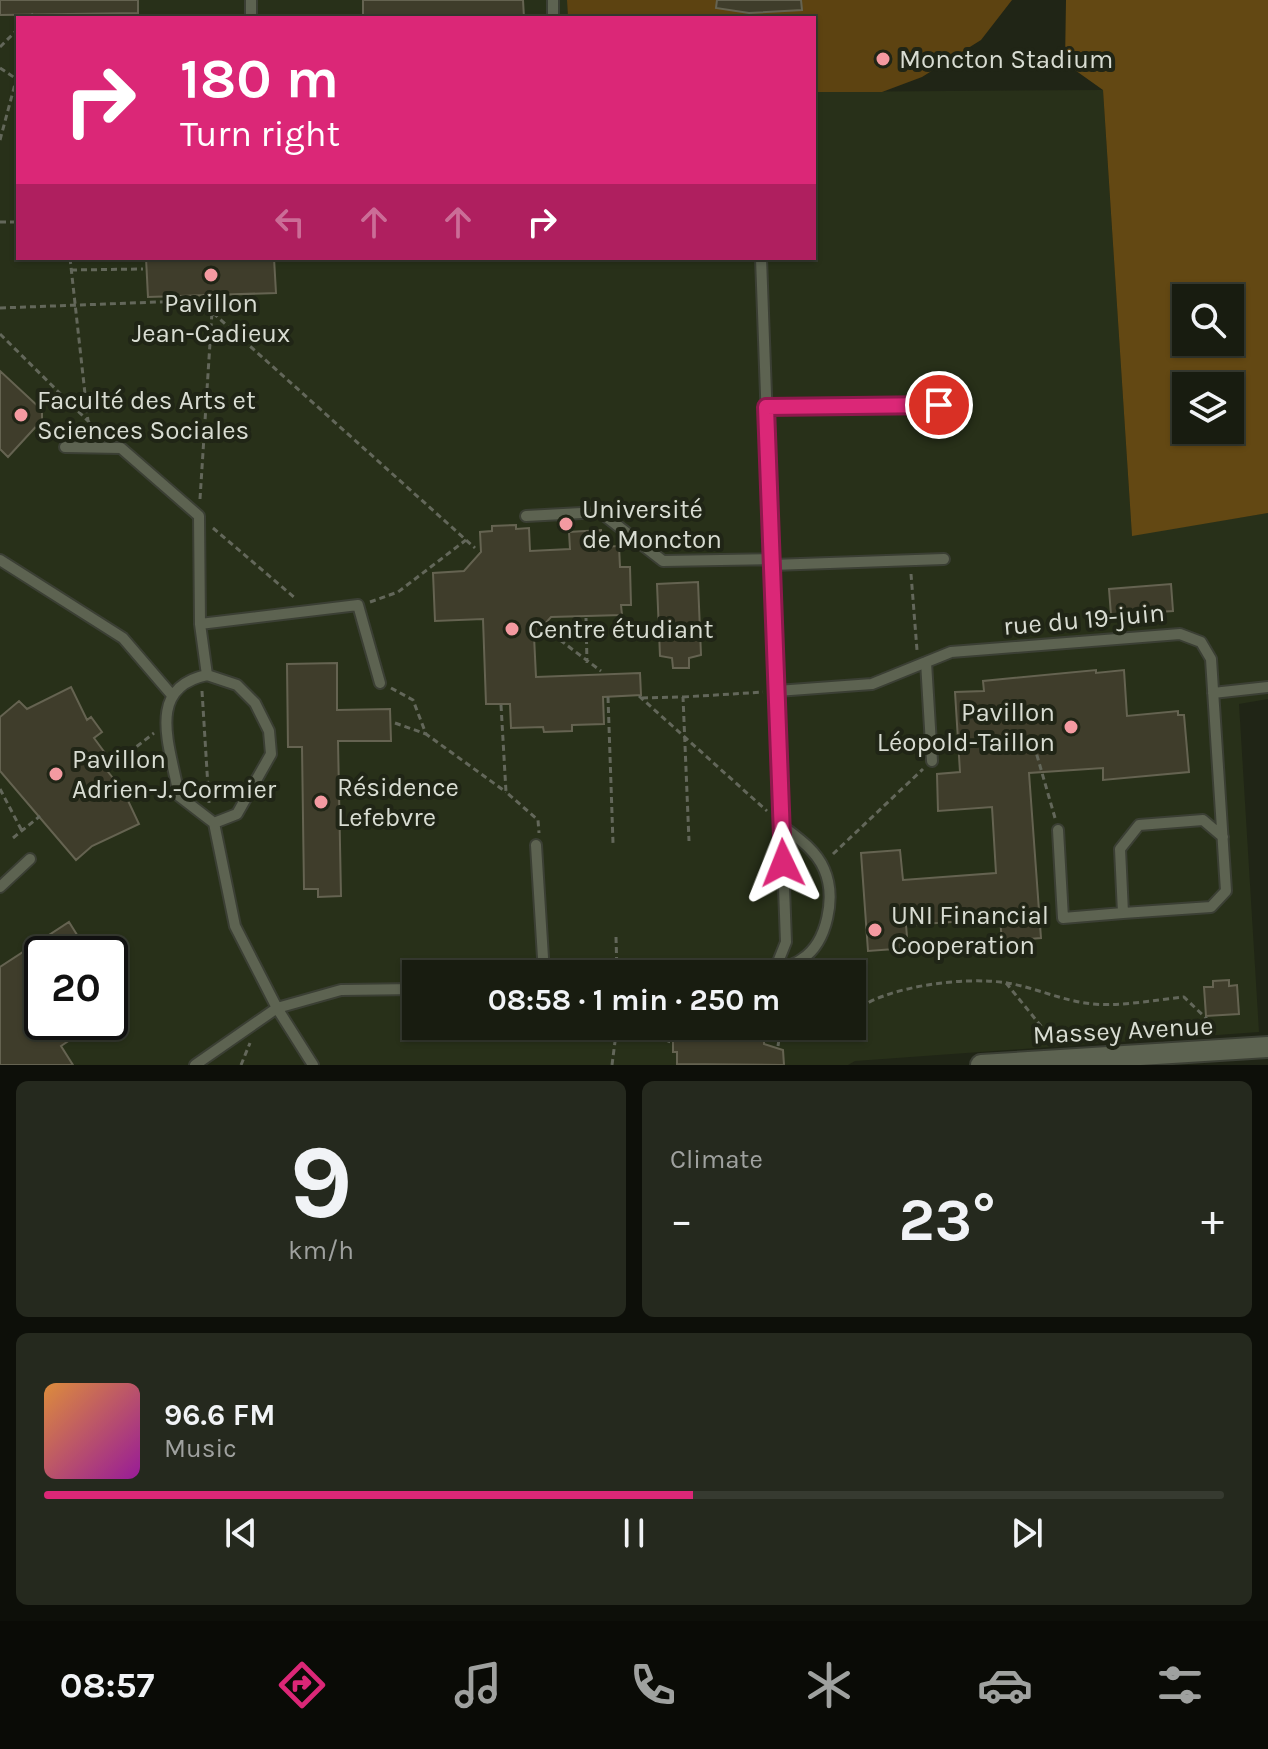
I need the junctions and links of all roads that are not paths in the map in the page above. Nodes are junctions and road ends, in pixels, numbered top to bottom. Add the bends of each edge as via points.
1 (761, 260) edge
2 (939, 405) dead end
3 (766, 407) junction
4 (65, 447) dead end
5 (526, 516) dead end
6 (944, 559) dead end
7 (0, 560) edge
8 (772, 562) junction
9 (200, 624) junction
10 (922, 664) junction
11 (204, 675) junction
12 (380, 683) road end
13 (1268, 687) edge
14 (777, 691) junction
15 (1213, 693) junction
16 (171, 694) junction
17 (932, 761) road end
18 (212, 821) junction
19 (781, 825) junction
20 (1058, 830) road end
21 (1223, 837) junction
22 (538, 845) road end
23 (30, 859) dead end
24 (0, 887) edge
25 (1123, 913) junction
26 (543, 960) edge
27 (779, 960) edge
28 (800, 960) edge
29 (402, 989) edge
30 (277, 1008) junction
31 (1268, 1047) edge
32 (1091, 1061) edge
33 (195, 1065) edge
34 (313, 1065) edge
35 (981, 1065) edge

1 - 3 lane
2 - 3 lane
3 - 8 lane
4 - 9 lane via 121,448 199,516
5 - 8 lane via 600,512 663,561
6 - 8 lane
7 - 16 lane via 123,638
8 - 14 lane
9 - 11 lane
9 - 12 lane via 358,605
10 - 14 lane, rue du 19-juin via 872,684
10 - 15 lane, rue du 19-juin via 951,652 1180,634 1201,642 1211,659
10 - 17 lane
11 - 16 lane via 185,679
11 - 18 lane via 237,685 255,703 269,731 271,754 237,814
13 - 15 lane
14 - 19 lane
15 - 21 lane, rue du 19-juin
16 - 18 lane via 167,723 179,796
18 - 30 lane via 235,926
19 - 27 lane via 786,946
19 - 28 lane via 822,865 830,903 822,935
20 - 25 lane, rue du 19-juin via 1063,918
21 - 25 lane, rue du 19-juin via 1226,891 1211,907
21 - 25 lane via 1203,820 1139,825 1120,849
22 - 26 lane
23 - 24 lane
29 - 30 lane via 341,990
30 - 33 lane
30 - 34 lane
31 - 32 street, Massey Avenue
32 - 35 street, Massey Avenue

